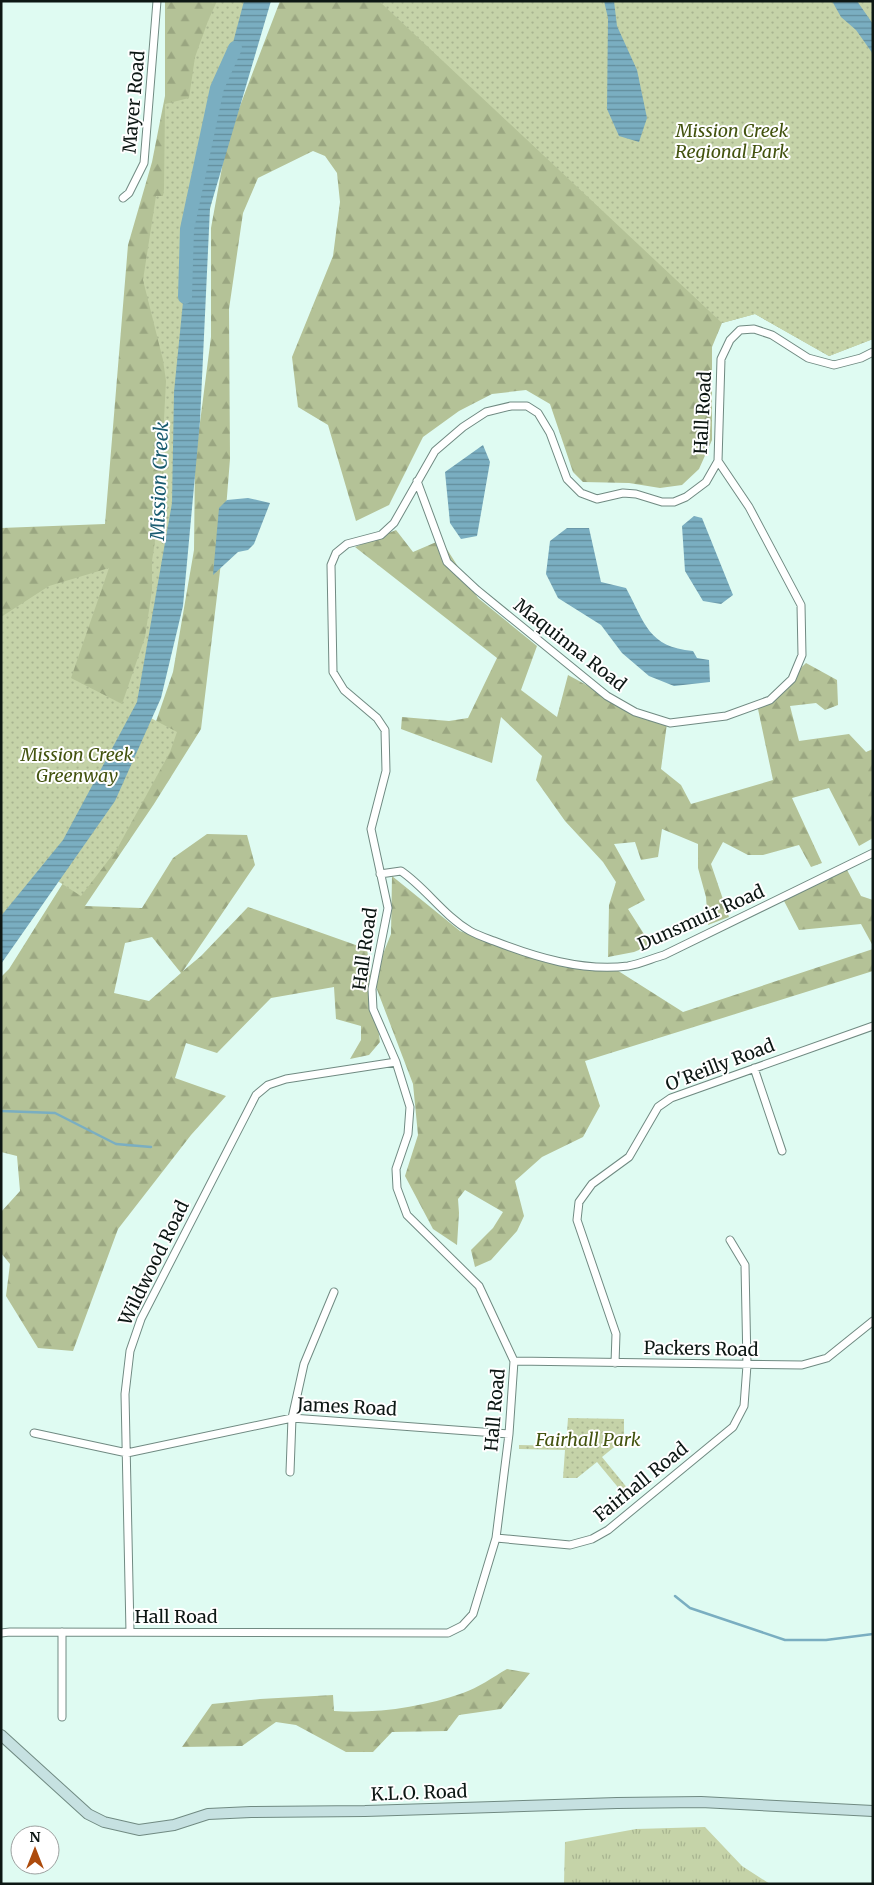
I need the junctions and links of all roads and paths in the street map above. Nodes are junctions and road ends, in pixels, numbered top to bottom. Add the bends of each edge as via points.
1 (157, 1) edge
2 (123, 198) dead end
3 (873, 352) edge
4 (718, 461) junction
5 (417, 481) junction
6 (873, 853) edge
7 (380, 874) junction
8 (873, 1026) edge
9 (396, 1062) junction
10 (754, 1068) junction
11 (782, 1151) dead end
12 (730, 1240) dead end
13 (334, 1292) dead end
14 (873, 1321) edge
15 (514, 1361) junction
16 (615, 1363) junction
17 (747, 1365) junction
18 (292, 1418) junction
19 (34, 1433) dead end
20 (509, 1434) junction
21 (127, 1453) junction
22 (290, 1472) dead end
23 (496, 1538) junction
24 (62, 1632) junction
25 (130, 1632) junction
26 (1, 1633) edge
27 (62, 1717) dead end
28 (1, 1735) edge
29 (873, 1811) edge

1 - 2 street, Mayer Road via 144,163 129,193
3 - 4 street, Hall Road via 834,365 808,358 772,335 754,328 740,330 730,340 721,359
4 - 5 street, Hall Road via 706,482 674,502 623,493 598,499 581,493 567,479 550,433 538,414 527,406 511,406 486,412 463,427 434,451
4 - 5 street, Maquinna Road via 749,507 801,604 802,655 792,678 770,700 726,716 670,723 635,712 607,696 476,590 447,562
5 - 7 street, Hall Road via 394,523 381,535 347,544 336,553 331,565 333,672 344,690 377,718 385,730 386,771 371,829
6 - 7 street, Dunsmuir Road via 664,955 629,966 597,967 561,962 516,950 471,932 401,871
7 - 9 street, Hall Road via 388,908 372,989 374,1009
8 - 10 street, O'Reilly Road
9 - 15 street, Hall Road via 410,1107 408,1134 396,1169 397,1188 408,1215 479,1286
9 - 21 street, Wildwood Road via 286,1079 268,1085 256,1096 141,1319 130,1351 125,1394
10 - 11 street
10 - 16 street, O'Reilly Road via 671,1098 658,1107 629,1157 592,1184 579,1202 577,1220 616,1334
12 - 17 street, Fairhall Road via 745,1265
13 - 18 street via 304,1364
14 - 17 street, Packers Road via 827,1358 802,1365
15 - 16 street, Packers Road
15 - 20 street, Hall Road
16 - 17 street, Packers Road
17 - 23 street, Fairhall Road via 744,1406 733,1426 608,1530 570,1545
18 - 20 street, James Road
18 - 21 street, James Road
18 - 22 street
19 - 21 street
20 - 23 street, Hall Road
21 - 25 street, Wildwood Road
23 - 25 street, Hall Road via 473,1614 462,1626 448,1633
24 - 25 street, Hall Road
24 - 26 street, Hall Road
24 - 27 street
28 - 29 main road, K.L.O. Road via 88,1814 104,1822 139,1830 174,1825 208,1814 251,1812 701,1802

